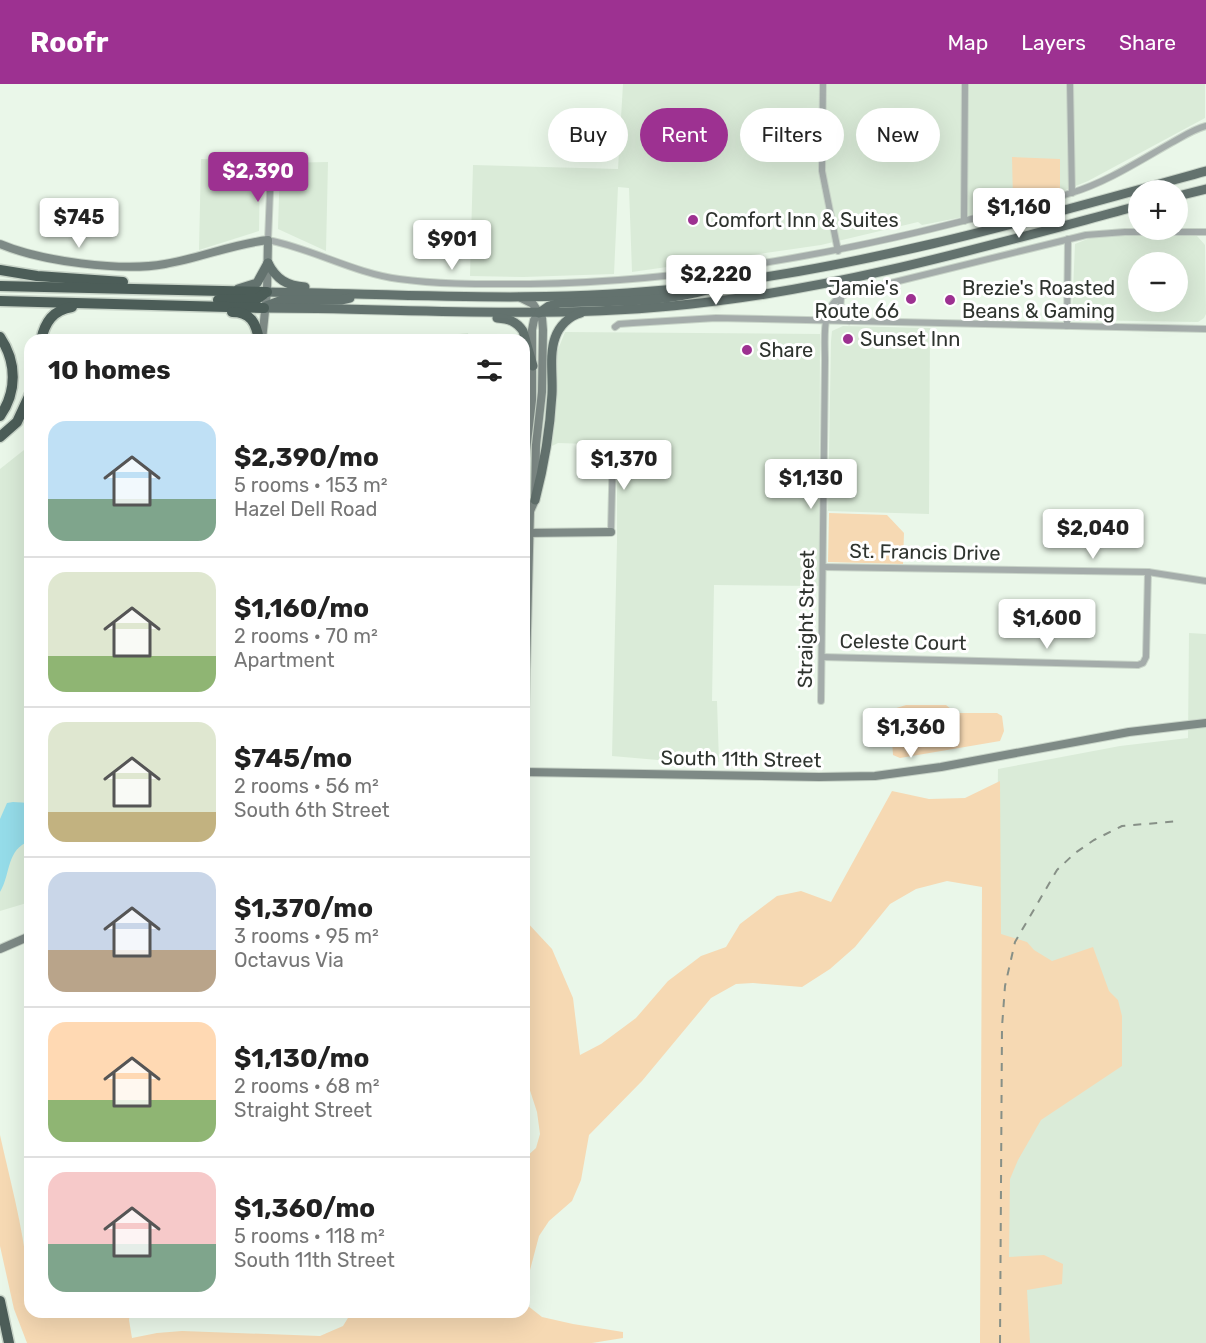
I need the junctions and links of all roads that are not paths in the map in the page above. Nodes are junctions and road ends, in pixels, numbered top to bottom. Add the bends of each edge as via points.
1 (824, 84) edge
2 (965, 84) edge
3 (1070, 84) edge
4 (1206, 126) edge
5 (271, 168) dead end
6 (1206, 171) edge
7 (1206, 189) edge
8 (1072, 193) junction
9 (1188, 194) edge
10 (1128, 209) edge
11 (964, 221) junction
12 (1206, 232) edge
13 (1068, 239) junction
14 (268, 240) junction
15 (0, 244) edge
16 (838, 251) junction
17 (268, 263) junction
18 (0, 270) edge
19 (732, 283) junction
20 (0, 286) edge
21 (164, 290) junction
22 (231, 291) junction
23 (267, 292) junction
24 (367, 295) junction
25 (841, 296) junction
26 (519, 297) junction
27 (0, 301) edge
28 (93, 303) junction
29 (172, 305) junction
30 (264, 308) junction
31 (378, 310) junction
32 (590, 311) junction
33 (539, 313) junction
34 (826, 321) junction
35 (849, 321) junction
36 (1067, 326) junction
37 (615, 327) dead end
38 (1206, 329) edge
39 (43, 334) edge
40 (258, 334) edge
41 (261, 334) edge
42 (524, 334) edge
43 (0, 337) edge
44 (530, 356) edge
45 (533, 366) junction
46 (24, 407) edge
47 (0, 416) edge
48 (530, 417) edge
49 (0, 437) edge
50 (612, 449) dead end
51 (535, 500) junction
52 (530, 511) edge
53 (611, 532) joint
54 (530, 533) edge
55 (823, 567) junction
56 (1148, 572) junction
57 (1206, 581) edge
58 (822, 657) junction
59 (821, 701) dead end
60 (1206, 723) edge
61 (530, 772) edge
62 (24, 939) edge
63 (0, 949) edge
64 (0, 1301) edge
65 (9, 1343) edge

1 - 16 street via 822,171
2 - 11 street
3 - 8 street
4 - 8 street
5 - 14 street
6 - 19 main road via 916,248
7 - 9 main road
8 - 11 street
10 - 32 main road via 836,281 691,304
11 - 16 street
12 - 13 street via 1108,232
13 - 25 street
13 - 36 street
14 - 15 street via 172,263 137,267 45,258
14 - 16 street via 385,277 459,283 651,278
14 - 17 street
17 - 22 main road via 256,283
17 - 23 street
17 - 24 main road via 280,280 290,285
18 - 21 highway via 129,282
19 - 26 main road via 635,293
19 - 33 main road via 691,295 560,303
20 - 21 highway
21 - 22 highway
22 - 23 highway
23 - 24 main road
23 - 29 highway via 257,299 186,300
23 - 30 street
24 - 26 main road
24 - 30 main road via 341,300 282,300
25 - 34 street via 830,307
25 - 35 street via 840,313
26 - 33 street via 533,304
27 - 28 highway
28 - 29 highway
28 - 39 highway via 54,313
29 - 30 highway
29 - 40 highway via 185,311 243,313 254,322
30 - 31 main road
30 - 41 street
31 - 33 main road
31 - 42 main road via 403,316 507,319 514,321
32 - 33 main road
32 - 51 main road via 570,317 555,338 550,409
33 - 45 street via 532,330
33 - 51 street via 543,330
34 - 35 street
34 - 37 street via 685,319
34 - 55 street, Straight Street
35 - 36 street
36 - 38 street
43 - 47 highway via 13,377 9,400
44 - 45 main road
45 - 48 street
46 - 49 highway via 17,422
50 - 53 street
51 - 52 street
53 - 54 street
55 - 56 street, St. Francis Drive
55 - 58 street, Straight Street
56 - 57 street, St. Francis Drive
56 - 58 street, Celeste Court via 1146,657 1138,665
58 - 59 street, Straight Street
60 - 61 street, South 11th Street via 1129,732 941,767 867,776
62 - 63 street
64 - 65 highway

